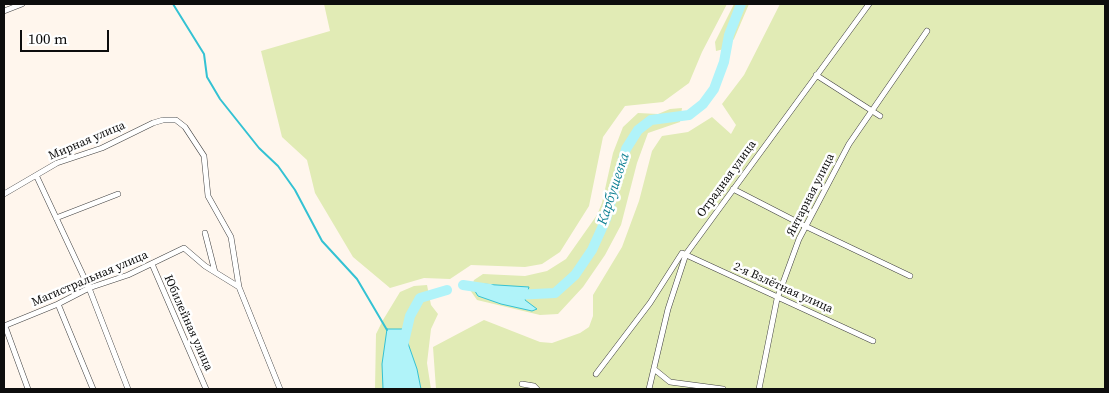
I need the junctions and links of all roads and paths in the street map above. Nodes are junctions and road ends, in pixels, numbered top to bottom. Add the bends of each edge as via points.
1 (22, 4) edge
2 (869, 4) edge
3 (4, 11) edge
4 (927, 31) dead end
5 (816, 75) junction
6 (872, 110) junction
7 (880, 116) dead end
8 (36, 177) junction
9 (733, 189) junction
10 (4, 194) edge
11 (118, 194) dead end
12 (56, 218) junction
13 (805, 226) junction
14 (205, 233) dead end
15 (686, 254) junction
16 (152, 264) junction
17 (215, 272) junction
18 (910, 276) dead end
19 (239, 287) junction
20 (89, 288) junction
21 (778, 298) junction
22 (58, 304) junction
23 (4, 326) edge
24 (873, 341) dead end
25 (654, 369) junction
26 (596, 374) dead end
27 (522, 384) dead end
28 (28, 389) edge
29 (93, 389) edge
30 (128, 389) edge
31 (206, 389) edge
32 (280, 389) edge
33 (537, 389) edge
34 (649, 389) edge
35 (723, 389) edge
36 (759, 389) edge

1 - 3 street
2 - 5 street, Отрадная улица
4 - 6 street, Янтарная улица
5 - 6 street
5 - 9 street, Отрадная улица
6 - 7 street
6 - 13 street, Янтарная улица via 827,181
8 - 10 street, Мирная улица
8 - 12 street
8 - 19 street, Мирная улица via 56,163 102,148 153,123 176,120 185,127 204,156 208,196 231,237
9 - 13 street
9 - 15 street, Отрадная улица
11 - 12 street
12 - 20 street
13 - 18 street
13 - 21 street, Янтарная улица
14 - 17 street
15 - 21 street, 2-я Взлётная улица
15 - 25 street, Отрадная улица via 668,309
15 - 26 street via 682,254 650,303
16 - 17 street, Магистральная улица via 184,248
16 - 20 street, Магистральная улица
16 - 31 street, Юбилейная улица
17 - 19 street
19 - 32 street
20 - 22 street, Магистральная улица
20 - 30 street
21 - 24 street, 2-я Взлётная улица
21 - 36 street, Янтарная улица
22 - 23 street, Магистральная улица
22 - 29 street
23 - 28 street
25 - 34 street, Отрадная улица
25 - 35 street via 670,382
27 - 33 street

